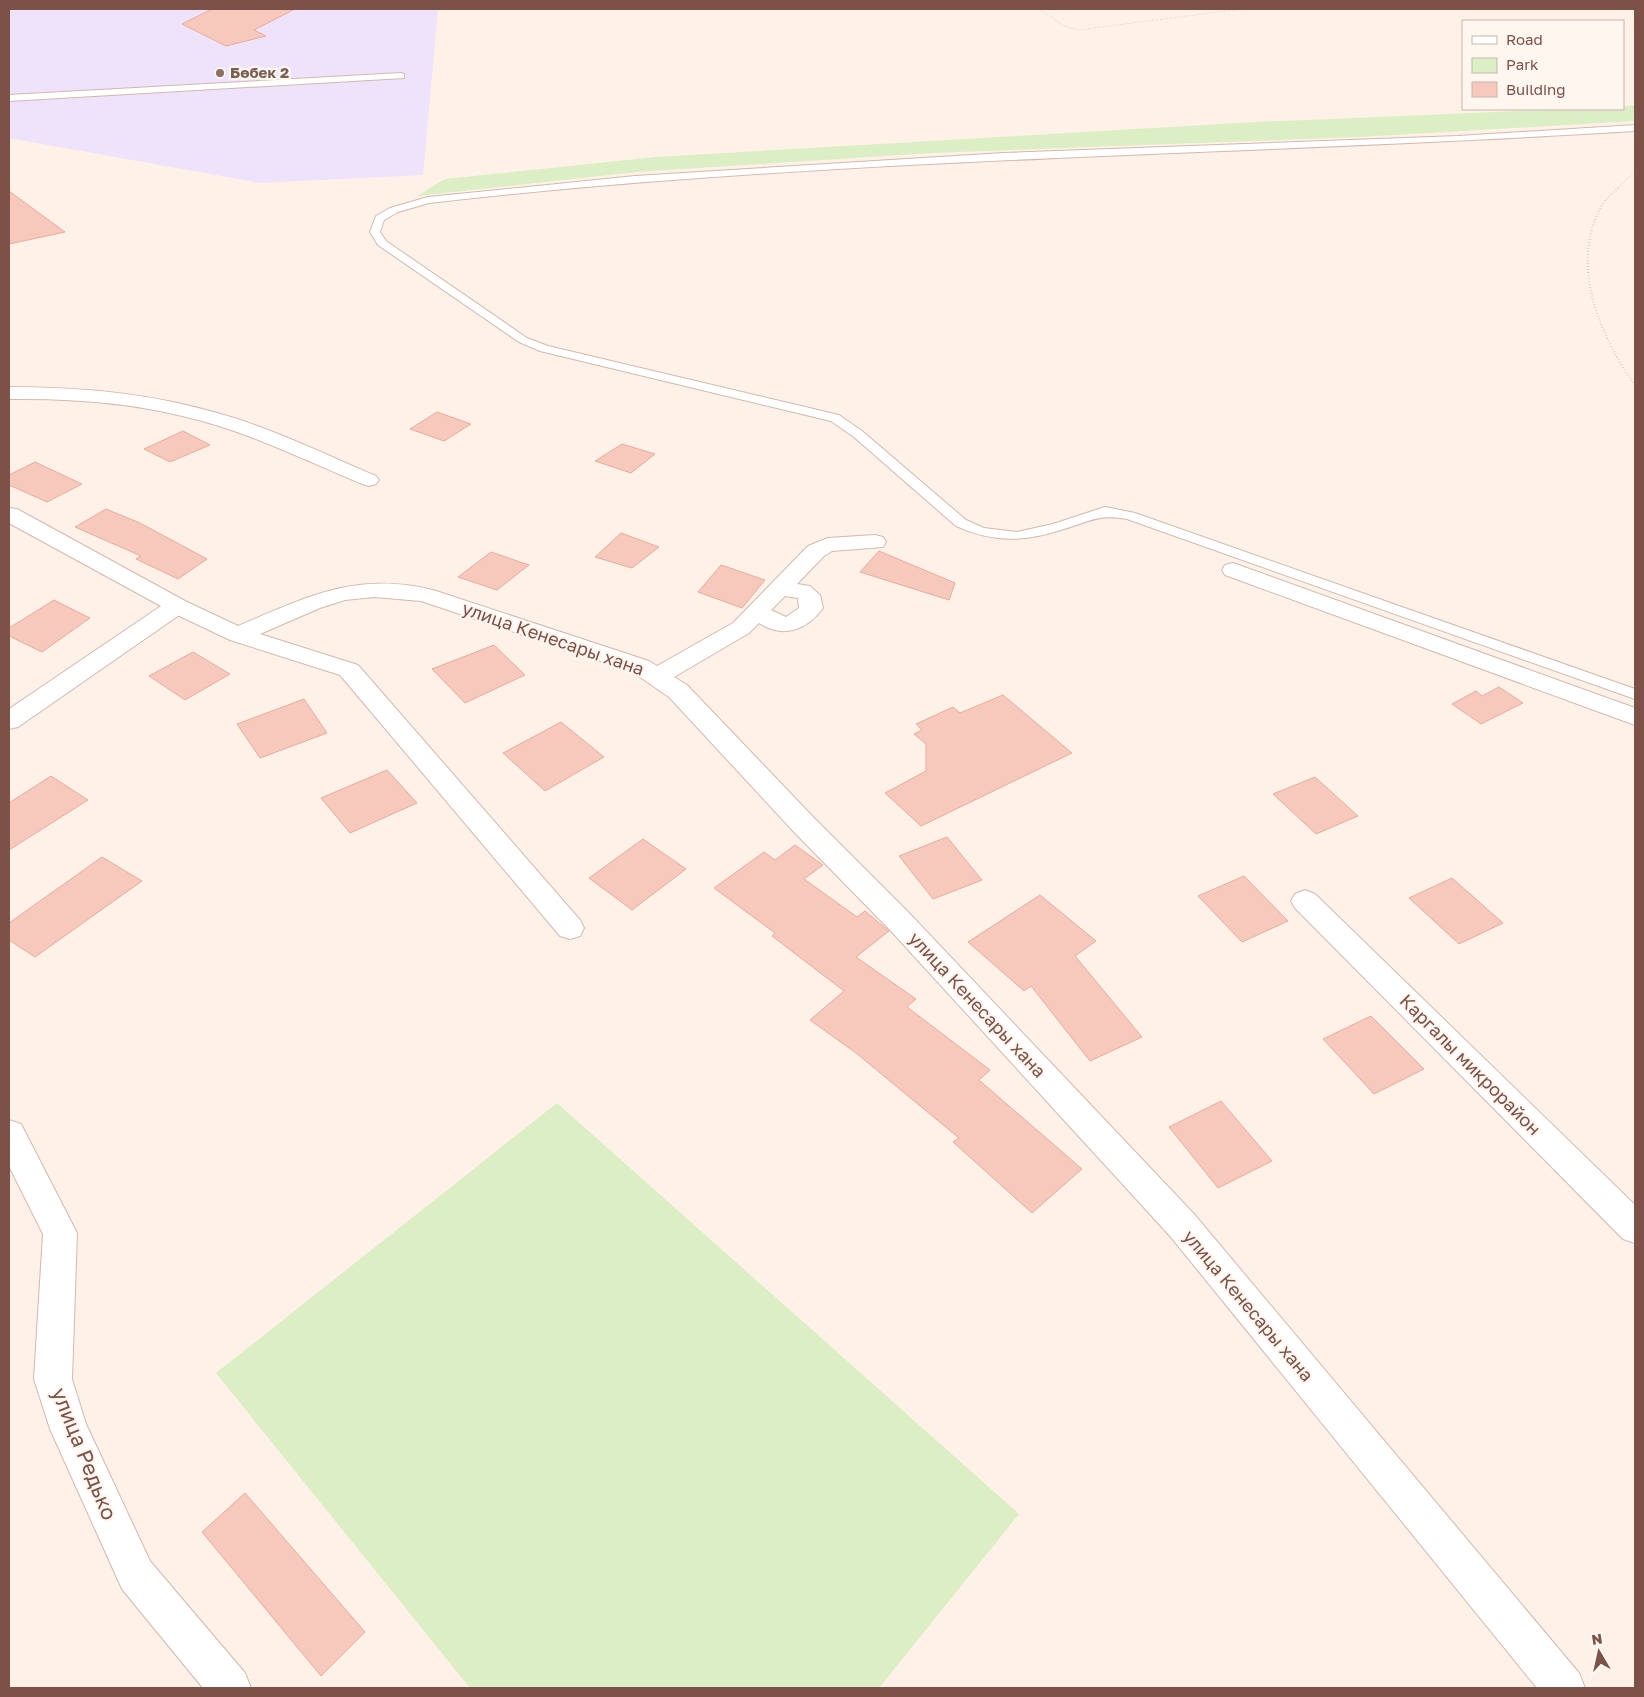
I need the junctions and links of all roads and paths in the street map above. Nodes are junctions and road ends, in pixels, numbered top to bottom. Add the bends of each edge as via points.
1 (1039, 9) edge
2 (1242, 9) edge
3 (401, 76) dead end
4 (9, 98) edge
5 (1635, 128) edge
6 (1635, 171) edge
7 (1635, 385) edge
8 (9, 393) edge
9 (369, 480) dead end
10 (9, 514) edge
11 (876, 542) dead end
12 (1233, 570) dead end
13 (779, 588) junction
14 (177, 606) junction
15 (759, 611) junction
16 (238, 635) junction
17 (657, 678) junction
18 (1635, 694) edge
19 (1635, 717) edge
20 (9, 721) edge
21 (1305, 902) dead end
22 (570, 928) dead end
23 (9, 1134) edge
24 (1635, 1228) edge
25 (230, 1688) edge
26 (1564, 1688) edge

1 - 2 path via 1064,26 1078,30
3 - 4 lane
5 - 18 lane via 1458,139 1004,156 626,180 428,200 394,210 380,218 375,232 382,243 523,340 544,349 835,418 962,523 981,532 1017,536 1105,512 1130,516
6 - 7 path via 1602,204 1587,246 1591,300 1617,360
8 - 9 street via 53,392 158,404 236,426
10 - 14 street
11 - 13 street via 828,545 816,551
12 - 19 street
13 - 15 street
13 - 15 street via 809,595 812,600 808,613 800,620 785,624 772,623
14 - 16 street
14 - 20 street
15 - 17 street via 742,628
16 - 17 street, улица Кенесары хана via 332,596 389,590 425,596 640,666
16 - 22 street via 349,670
17 - 26 street, улица Кенесары хана via 678,691 804,826 901,923 1182,1226
21 - 24 street, Каргалы микрорайон
23 - 25 street, улица Редько via 60,1233 53,1379 69,1429 136,1575

